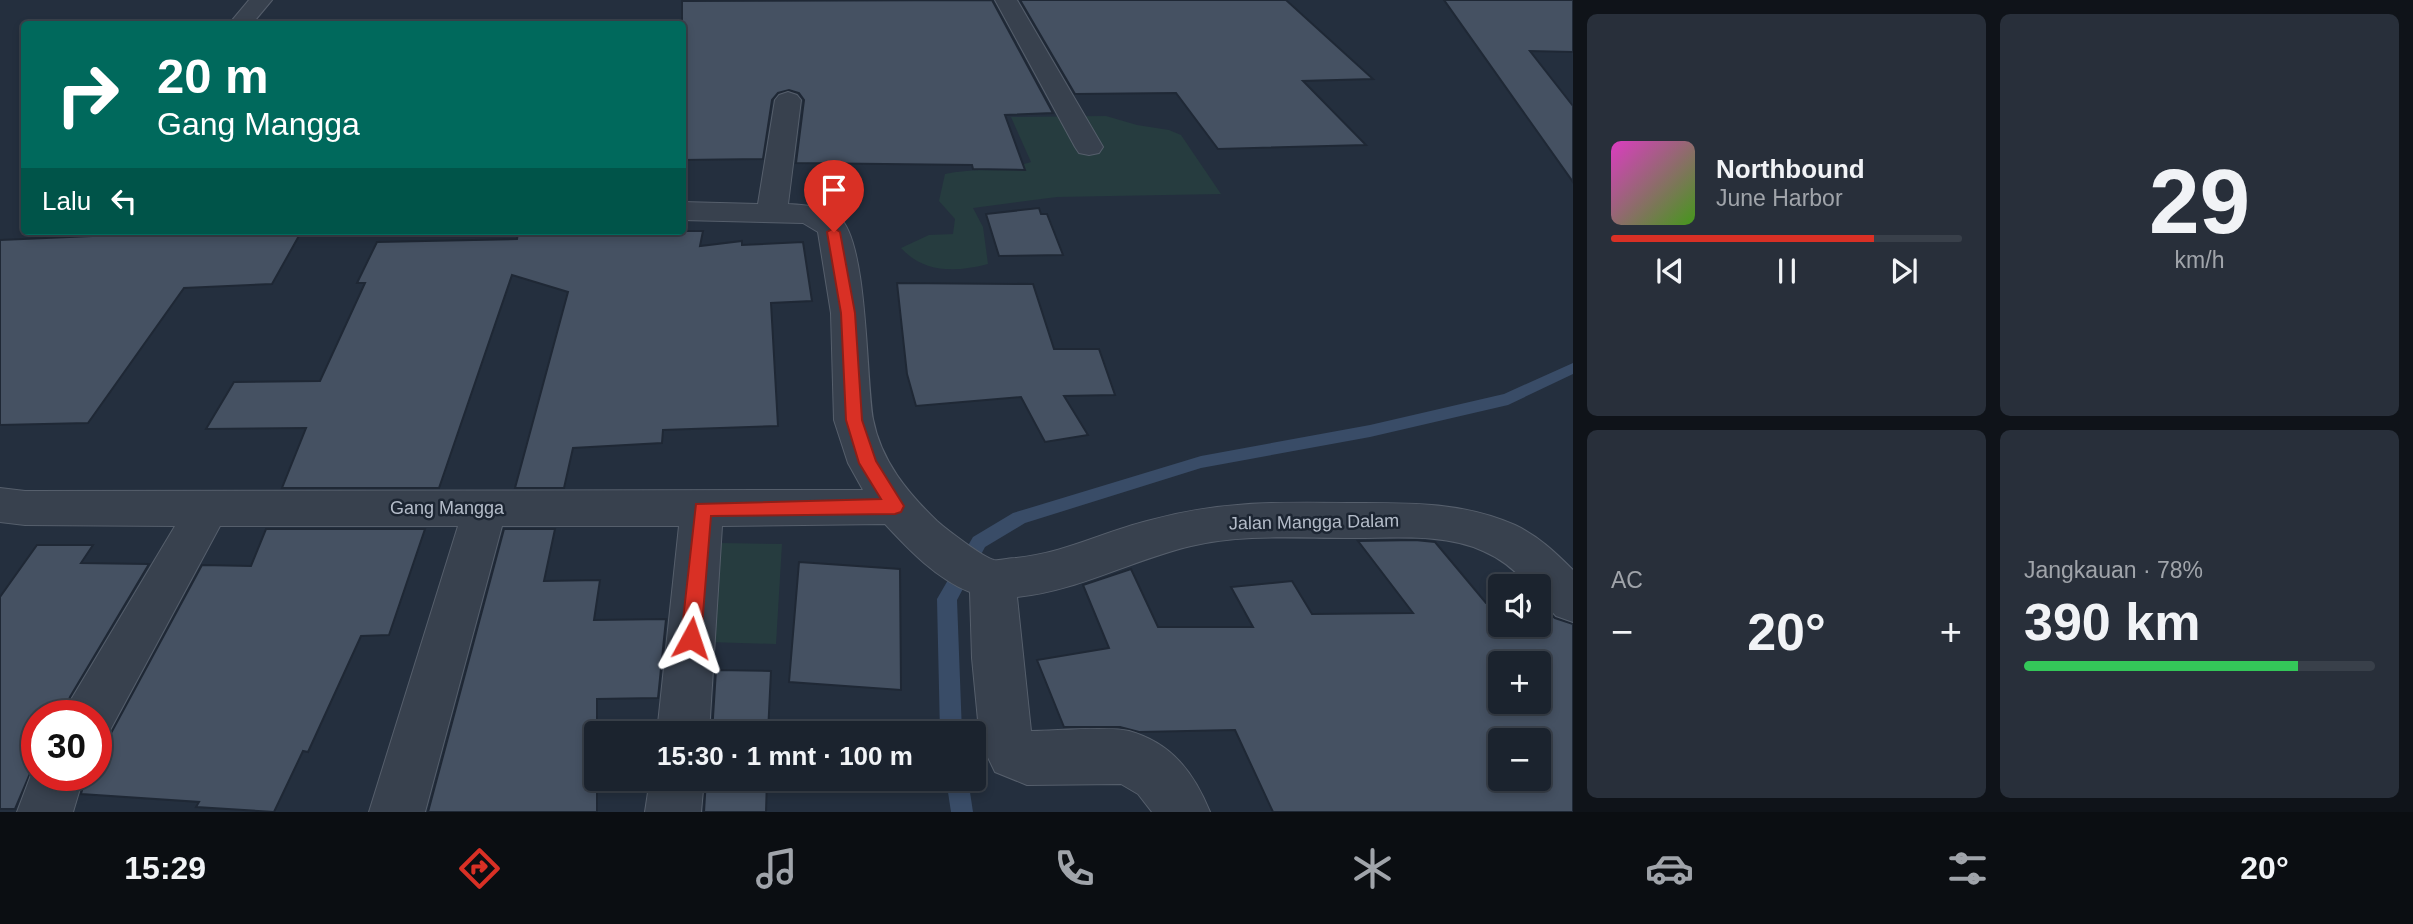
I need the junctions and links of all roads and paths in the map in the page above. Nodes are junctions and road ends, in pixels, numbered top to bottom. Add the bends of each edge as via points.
1 (261, 0) edge
2 (1006, 0) edge
3 (243, 21) edge
4 (788, 100) dead end
5 (1089, 147) dead end
6 (686, 211) edge
7 (772, 213) junction
8 (0, 505) edge
9 (895, 506) junction
10 (208, 508) junction
11 (485, 509) junction
12 (702, 509) junction
13 (985, 577) junction
14 (1573, 601) edge
15 (99, 700) edge
16 (683, 721) edge
17 (52, 791) edge
18 (676, 791) edge
19 (45, 812) edge
20 (397, 812) edge
21 (673, 812) edge
22 (1182, 812) edge

1 - 3 street
2 - 5 street
4 - 7 street
6 - 7 street
7 - 9 street via 809,214 828,223 834,232 848,313 854,420 868,463
8 - 10 street, Gang Mangga
9 - 12 street, Gang Mangga
9 - 13 street via 930,542
10 - 11 street, Gang Mangga
10 - 15 street
11 - 12 street, Gang Mangga
11 - 20 street
12 - 16 street
13 - 14 street, Jalan Mangga Dalam via 1049,574 1144,540 1244,520 1427,521 1499,538 1529,555
13 - 22 street via 1006,741 1014,753 1027,758 1127,757 1157,775
17 - 19 street
18 - 21 street

